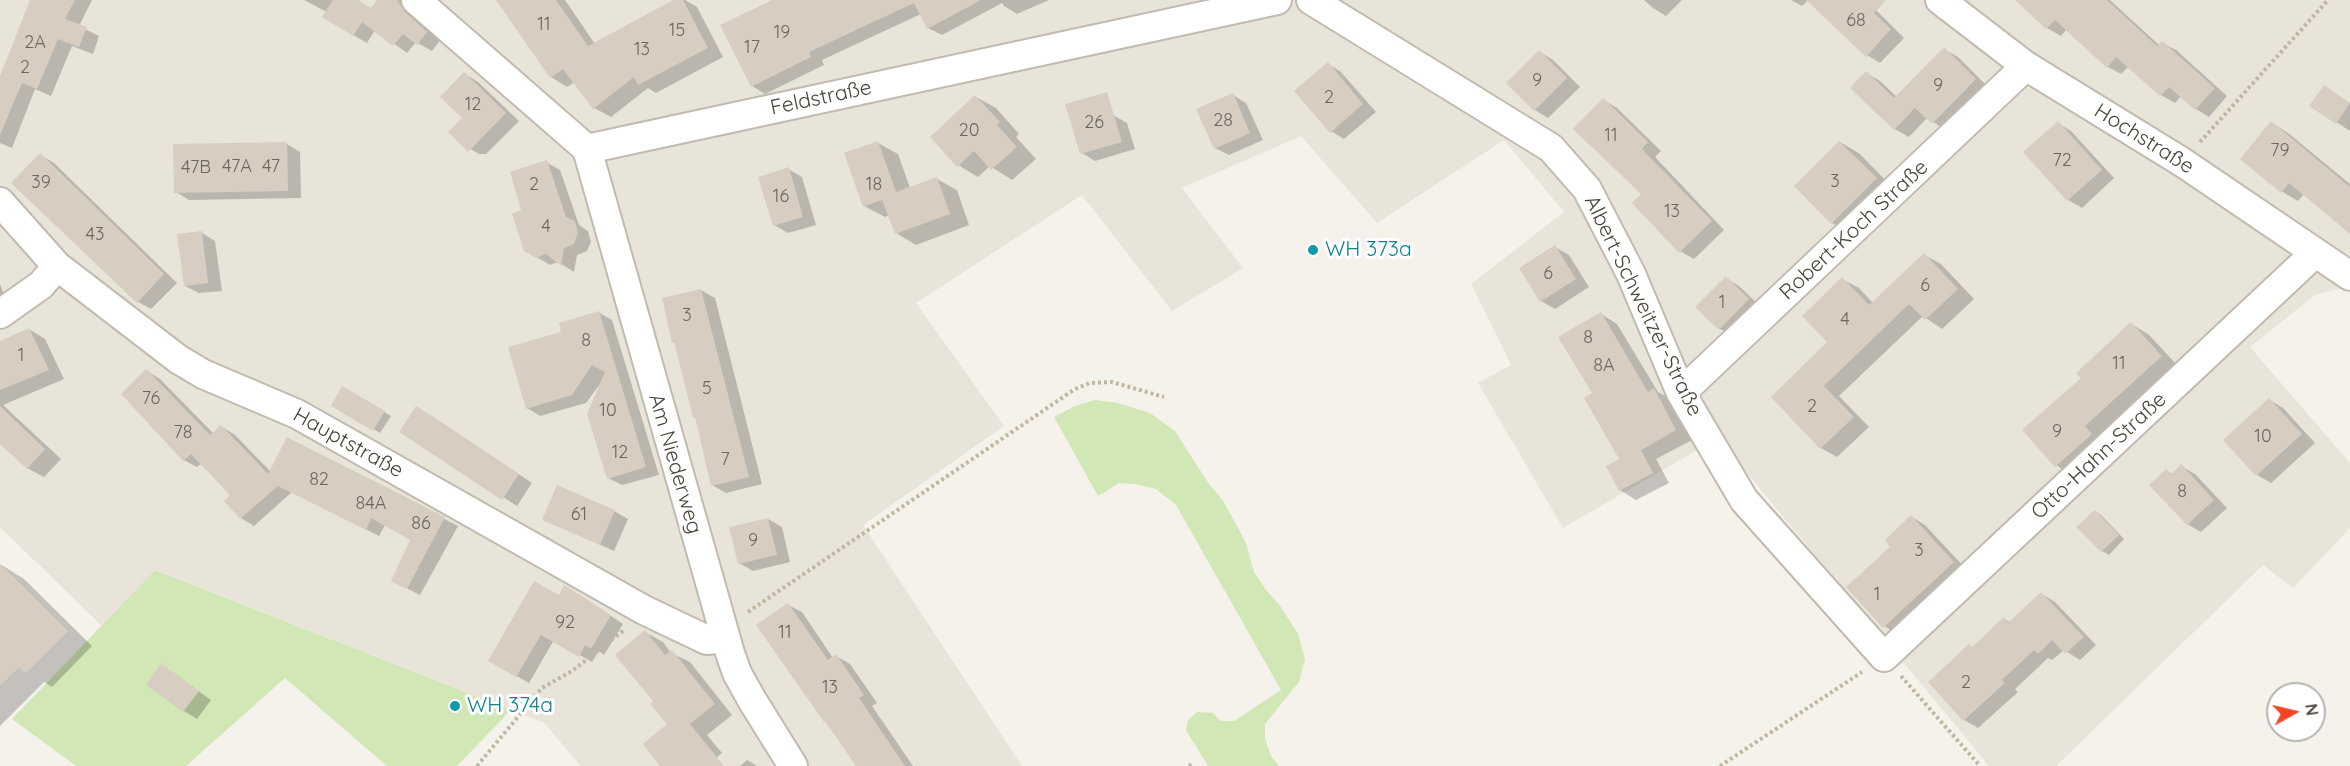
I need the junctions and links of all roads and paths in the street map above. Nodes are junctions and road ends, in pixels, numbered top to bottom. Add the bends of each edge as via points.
1 (416, 0) edge
2 (1277, 0) edge
3 (1311, 0) edge
4 (1940, 0) edge
5 (2328, 0) edge
6 (2026, 66) junction
7 (587, 149) junction
8 (2182, 162) junction
9 (0, 202) edge
10 (2314, 254) junction
11 (57, 266) junction
12 (2350, 276) edge
13 (0, 314) edge
14 (1681, 393) junction
15 (1164, 397) dead end
16 (644, 610) junction
17 (724, 633) junction
18 (1884, 657) junction
19 (1194, 763) dead end
20 (477, 766) edge
21 (793, 766) edge
22 (1189, 766) edge
23 (1720, 766) edge
24 (1980, 766) edge

1 - 7 street
2 - 7 street, Feldstraße
3 - 14 street, Albert-Schweitzer-Straße via 1551,148 1587,189 1631,274
4 - 6 street, Hochstraße
5 - 8 path
6 - 8 street, Hochstraße
6 - 14 street, Robert-Koch Straße
7 - 17 street, Am Niederweg
8 - 10 street, Hochstraße
9 - 11 street, Hauptstraße
10 - 12 street, Hochstraße
10 - 18 street, Otto-Hahn-Straße
11 - 13 street via 41,285
11 - 16 street, Hauptstraße via 203,374 297,414
14 - 18 street, Albert-Schweitzer-Straße via 1744,500
15 - 17 path via 1112,382 1090,383 1075,389
16 - 17 street, Hauptstraße via 696,637 707,640
16 - 20 path via 573,671 542,688
17 - 21 street, Am Niederweg via 737,674
18 - 23 path
18 - 24 path
19 - 22 path

